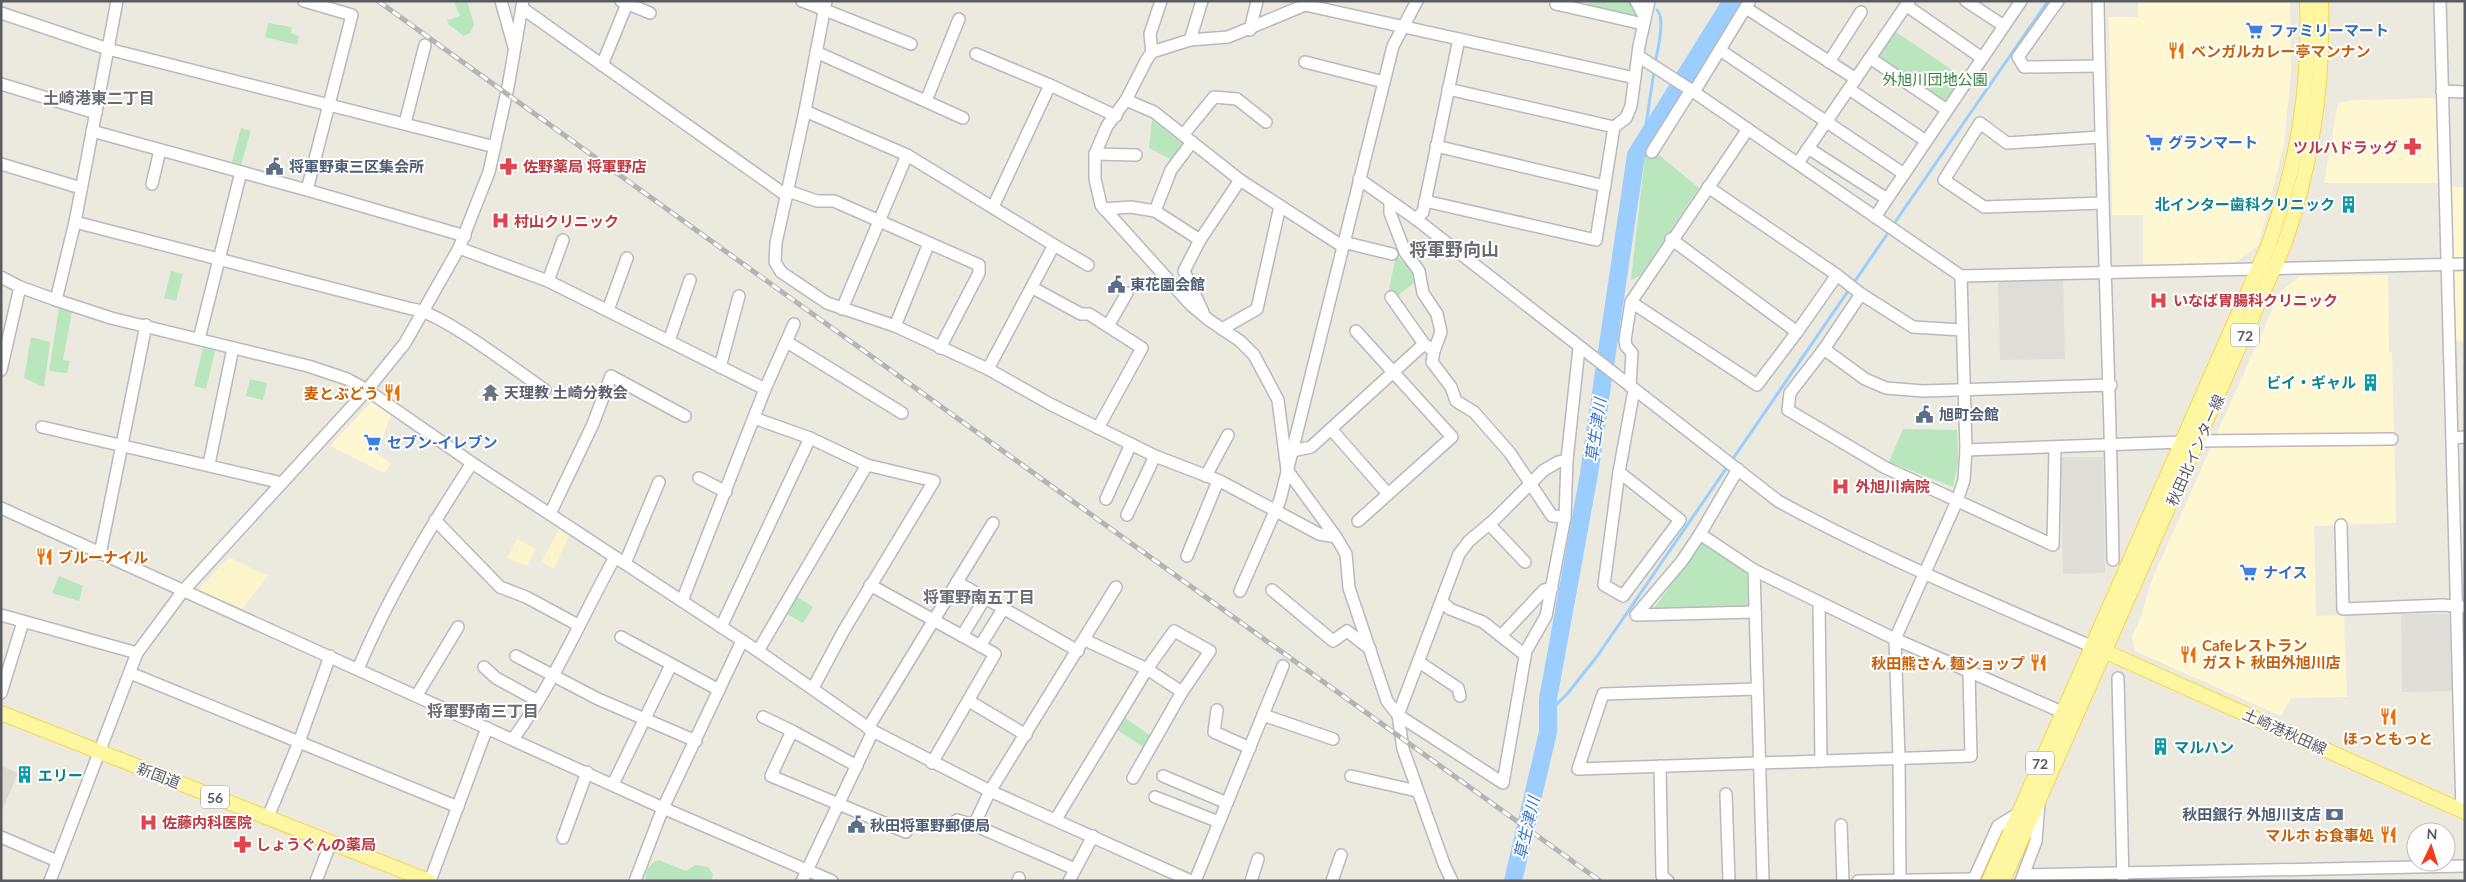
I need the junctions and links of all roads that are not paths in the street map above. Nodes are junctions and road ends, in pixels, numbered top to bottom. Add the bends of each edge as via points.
1 (117, 1) edge
2 (304, 1) edge
3 (501, 1) edge
4 (802, 1) edge
5 (1161, 1) edge
6 (1202, 1) edge
7 (1257, 1) edge
8 (1417, 1) edge
9 (1636, 1) edge
10 (1649, 1) edge
11 (1966, 1) edge
12 (2021, 1) edge
13 (2058, 1) edge
14 (2098, 1) edge
15 (2307, 1) edge
16 (2321, 1) edge
17 (2440, 1) edge
18 (624, 2) edge
19 (1556, 4) dead end
20 (1908, 4) edge
21 (523, 5) edge
22 (1300, 5) edge
23 (1748, 5) edge
24 (825, 6) edge
25 (1347, 7) edge
26 (1861, 12) dead end
27 (650, 13) dead end
28 (1, 14) edge
29 (959, 19) dead end
30 (1643, 20) junction
31 (1402, 26) junction
32 (2004, 26) junction
33 (1250, 30) junction
34 (1459, 39) junction
35 (1190, 40) junction
36 (912, 44) dead end
37 (425, 45) dead end
38 (108, 48) junction
39 (514, 48) junction
40 (1720, 50) junction
41 (816, 52) junction
42 (1152, 52) junction
43 (976, 54) dead end
44 (1638, 56) junction
45 (1870, 58) junction
46 (1982, 58) junction
47 (1305, 62) dead end
48 (1829, 62) junction
49 (602, 65) junction
50 (2099, 66) junction
51 (1635, 78) junction
52 (1856, 79) junction
53 (1384, 82) junction
54 (1, 84) edge
55 (1050, 85) junction
56 (1448, 89) junction
57 (1849, 89) junction
58 (1691, 90) junction
59 (2442, 92) junction
60 (2465, 92) edge
61 (1126, 100) junction
62 (926, 101) junction
63 (329, 104) junction
64 (1947, 110) junction
65 (805, 111) junction
66 (96, 113) junction
67 (1116, 116) junction
68 (963, 118) dead end
69 (1266, 122) dead end
70 (1827, 122) junction
71 (405, 123) junction
72 (1614, 127) junction
73 (1748, 129) junction
74 (92, 132) junction
75 (2100, 137) junction
76 (1187, 138) junction
77 (1926, 141) junction
78 (1436, 146) junction
79 (495, 147) junction
80 (1808, 148) junction
81 (160, 150) junction
82 (1652, 152) dead end
83 (1095, 154) junction
84 (1136, 155) dead end
85 (907, 156) junction
86 (1798, 163) junction
87 (1, 164) edge
88 (241, 172) junction
89 (1904, 174) junction
90 (1359, 179) junction
91 (1240, 180) junction
92 (152, 184) dead end
93 (1605, 186) junction
94 (1708, 187) junction
95 (81, 188) junction
96 (307, 190) junction
97 (788, 193) junction
98 (1887, 200) junction
99 (1390, 201) junction
100 (1426, 201) junction
101 (2103, 204) junction
102 (1280, 206) junction
103 (993, 207) junction
104 (1104, 209) junction
105 (1155, 211) junction
106 (1875, 217) junction
107 (1416, 219) junction
108 (879, 221) junction
109 (75, 222) junction
110 (465, 236) junction
111 (1672, 239) junction
112 (563, 240) dead end
113 (1200, 240) junction
114 (929, 243) junction
115 (1342, 244) junction
116 (1054, 245) junction
117 (459, 248) junction
118 (1392, 254) dead end
119 (626, 258) dead end
120 (220, 260) junction
121 (2448, 264) junction
122 (2465, 264) edge
123 (1088, 265) dead end
124 (2275, 269) junction
125 (2259, 270) junction
126 (2106, 274) junction
127 (1961, 276) junction
128 (1, 277) edge
129 (1842, 279) junction
130 (690, 280) dead end
131 (548, 281) junction
132 (20, 287) junction
133 (1033, 288) junction
134 (1859, 292) junction
135 (1127, 293) dead end
136 (740, 296) dead end
137 (1392, 297) dead end
138 (56, 300) junction
139 (1631, 302) junction
140 (842, 309) junction
141 (423, 310) junction
142 (608, 310) junction
143 (1203, 314) junction
144 (794, 324) dead end
145 (146, 326) junction
146 (895, 326) junction
147 (1108, 326) junction
148 (1222, 328) junction
149 (1356, 330) dead end
150 (1962, 330) junction
151 (1797, 332) junction
152 (199, 339) junction
153 (669, 341) junction
154 (787, 342) junction
155 (1429, 347) junction
156 (233, 348) junction
157 (940, 348) junction
158 (1824, 349) junction
159 (1584, 351) junction
160 (720, 367) junction
161 (988, 369) junction
162 (1, 370) edge
163 (1393, 372) junction
164 (2111, 385) junction
165 (1631, 387) junction
166 (1966, 388) junction
167 (764, 389) junction
168 (367, 390) junction
169 (545, 390) dead end
170 (902, 413) dead end
171 (685, 416) dead end
172 (754, 418) junction
173 (42, 427) dead end
174 (1098, 428) junction
175 (1331, 429) junction
176 (1228, 435) dead end
177 (2465, 437) edge
178 (810, 438) junction
179 (2452, 438) junction
180 (2392, 439) dead end
181 (2198, 441) junction
182 (2182, 442) junction
183 (1131, 444) junction
184 (2111, 445) junction
185 (122, 446) junction
186 (2054, 448) junction
187 (1966, 450) junction
188 (1292, 451) junction
189 (1155, 456) junction
190 (1567, 460) junction
191 (472, 463) junction
192 (209, 464) junction
193 (867, 465) junction
194 (1736, 468) junction
195 (1287, 470) junction
196 (1620, 472) junction
197 (1206, 476) junction
198 (699, 478) dead end
199 (1218, 481) junction
200 (659, 482) dead end
201 (282, 483) junction
202 (1530, 485) junction
203 (726, 492) junction
204 (1388, 494) junction
205 (1106, 499) dead end
206 (1957, 501) junction
207 (1, 508) edge
208 (1276, 511) junction
209 (550, 514) junction
210 (1127, 515) dead end
211 (1565, 517) junction
212 (435, 520) junction
213 (1358, 521) dead end
214 (993, 523) dead end
215 (1489, 524) junction
216 (2341, 526) dead end
217 (1700, 534) junction
218 (1336, 537) junction
219 (100, 554) junction
220 (1187, 556) dead end
221 (620, 560) junction
222 (2113, 560) dead end
223 (1525, 562) dead end
224 (1754, 570) junction
225 (1923, 572) junction
226 (957, 582) junction
227 (870, 585) junction
228 (1116, 587) dead end
229 (1552, 588) junction
230 (183, 590) junction
231 (1272, 590) dead end
232 (1240, 591) dead end
233 (985, 598) junction
234 (682, 600) junction
235 (1442, 602) junction
236 (1819, 602) junction
237 (2461, 607) edge
238 (1003, 608) junction
239 (1755, 612) junction
240 (1, 615) edge
241 (933, 620) junction
242 (23, 622) junction
243 (578, 625) junction
244 (458, 627) dead end
245 (721, 627) junction
246 (962, 636) junction
247 (1501, 636) junction
248 (621, 637) dead end
249 (1895, 639) junction
250 (1085, 640) junction
251 (742, 641) junction
252 (980, 646) junction
253 (1370, 649) junction
254 (2098, 649) junction
255 (758, 650) junction
256 (1078, 651) junction
257 (137, 653) junction
258 (1525, 655) junction
259 (330, 656) junction
260 (516, 656) dead end
261 (1419, 662) junction
262 (670, 665) junction
263 (1283, 666) dead end
264 (484, 667) dead end
265 (358, 668) junction
266 (1147, 669) junction
267 (1969, 673) junction
268 (130, 674) junction
269 (554, 674) junction
270 (2118, 678) dead end
271 (813, 688) junction
272 (1757, 689) junction
273 (719, 690) junction
274 (1182, 692) junction
275 (1, 693) edge
276 (417, 695) junction
277 (1460, 696) dead end
278 (538, 701) junction
279 (968, 701) junction
280 (1217, 710) dead end
281 (2062, 712) junction
282 (1, 713) edge
283 (1263, 715) junction
284 (1398, 715) junction
285 (763, 717) dead end
286 (646, 718) junction
287 (487, 728) junction
288 (870, 729) junction
289 (792, 731) junction
290 (1026, 735) junction
291 (513, 739) junction
292 (1333, 739) dead end
293 (696, 740) junction
294 (299, 742) junction
295 (1250, 748) junction
296 (100, 751) junction
297 (1900, 758) junction
298 (1821, 761) junction
299 (932, 763) junction
300 (1759, 763) junction
301 (857, 766) junction
302 (1660, 766) junction
303 (587, 772) junction
304 (1163, 776) dead end
305 (1351, 776) dead end
306 (1133, 778) dead end
307 (613, 784) junction
308 (990, 791) junction
309 (1417, 792) junction
310 (1726, 794) dead end
311 (1156, 797) dead end
312 (2039, 798) junction
313 (839, 803) junction
314 (1227, 803) junction
315 (458, 807) junction
316 (663, 808) junction
317 (2464, 812) edge
318 (2019, 813) junction
319 (268, 817) junction
320 (1056, 819) junction
321 (957, 820) dead end
322 (1219, 822) junction
323 (974, 825) junction
324 (1841, 825) dead end
325 (906, 832) dead end
326 (2024, 834) junction
327 (1093, 836) junction
328 (1, 837) edge
329 (563, 838) dead end
330 (2036, 841) junction
331 (331, 842) junction
332 (1340, 855) dead end
333 (1258, 859) dead end
334 (58, 862) junction
335 (2465, 866) edge
336 (1075, 869) junction
337 (805, 876) edge
338 (2242, 876) edge
339 (2123, 877) edge
340 (2023, 878) edge
341 (1900, 880) edge
342 (1974, 880) edge
343 (50, 881) edge
344 (316, 881) edge
345 (429, 881) edge
346 (635, 881) edge
347 (832, 881) edge
348 (1069, 881) edge
349 (1191, 881) edge
350 (1195, 881) edge
351 (1251, 881) edge
352 (1332, 881) edge
353 (1452, 881) edge
354 (1668, 881) edge
355 (1729, 881) edge
356 (1762, 881) edge
357 (1842, 881) edge
358 (1858, 881) edge
359 (1868, 881) edge
360 (1989, 881) edge
361 (2003, 881) edge

1 - 38 street
2 - 63 street via 352,15
3 - 39 street
4 - 24 street
5 - 42 street via 1150,34
6 - 35 street
7 - 33 street
8 - 31 street
9 - 30 street
10 - 30 street
11 - 32 street
12 - 32 street
13 - 50 street via 2018,56 2024,67
14 - 50 street
15 - 125 main road, 秋田北インター線 / 72 via 2307,71 2300,136 2284,202
16 - 124 main road, 秋田北インター線 / 72 via 2321,69 2314,137 2298,204
17 - 59 street
18 - 27 street
18 - 49 street
19 - 30 street
20 - 45 street
20 - 46 street
21 - 39 street
21 - 49 street
22 - 25 street
22 - 33 street
23 - 40 street
23 - 48 street
24 - 36 street
24 - 41 street
25 - 31 street
26 - 48 street
28 - 38 street
29 - 62 street
30 - 44 street
31 - 34 street
31 - 53 street
32 - 46 street
33 - 35 street via 1228,37
34 - 51 street
34 - 56 street
35 - 42 street
37 - 71 street
38 - 63 street
38 - 66 street
39 - 79 street
40 - 58 street
40 - 70 street
41 - 62 street
41 - 65 street
42 - 61 street
43 - 55 street
44 - 51 street
44 - 58 street
45 - 52 street
45 - 64 street
46 - 64 street
47 - 53 street
48 - 52 street
49 - 97 street
50 - 75 street
51 - 72 street via 1626,118
52 - 57 street
53 - 90 street
54 - 66 street
55 - 67 street
55 - 103 street
56 - 72 street
56 - 78 street
57 - 70 street
57 - 77 street
58 - 73 street
58 - 82 street
59 - 60 street
59 - 121 street
61 - 67 street
61 - 76 street via 1154,112
62 - 68 street
63 - 71 street
63 - 96 street
64 - 77 street
65 - 85 street
65 - 97 street
66 - 74 street
67 - 83 street via 1107,126
69 - 76 street via 1237,99 1214,96
70 - 80 street
70 - 89 street
71 - 79 street
72 - 93 street
73 - 86 street
73 - 94 street
74 - 81 street
74 - 95 street
75 - 101 street
75 - 101 street via 2007,143 1980,123 1944,180 1984,207
76 - 91 street
76 - 105 street
77 - 89 street
78 - 93 street
78 - 100 street
79 - 110 street
80 - 86 street
80 - 98 street
81 - 88 street
81 - 92 street
83 - 84 street
83 - 104 street via 1095,179
85 - 103 street
85 - 108 street
86 - 106 street
87 - 95 street
88 - 96 street
88 - 120 street
89 - 98 street
90 - 99 street
90 - 115 street
91 - 102 street
91 - 113 street
93 - 100 street via 1596,240
94 - 111 street
94 - 129 street
95 - 109 street
96 - 110 street
97 - 108 street via 817,201 834,201
97 - 140 street via 776,243 775,262 780,272 801,287
98 - 106 street
99 - 107 street
99 - 155 street via 1390,213 1405,252 1419,271 1423,292 1437,314 1441,332
100 - 107 street via 1423,212
101 - 126 street
102 - 115 street
102 - 148 street via 1258,310
103 - 116 street
104 - 105 street via 1131,207
104 - 143 street via 1191,305
105 - 113 street
106 - 127 street
107 - 159 street
108 - 114 street
108 - 140 street
109 - 120 street
109 - 138 street
110 - 117 street
111 - 139 street
111 - 151 street
112 - 131 street
113 - 143 street via 1184,271
114 - 146 street
114 - 157 street via 979,266 979,272
115 - 118 street
115 - 188 street
116 - 123 street
116 - 133 street
117 - 131 street
117 - 141 street
119 - 142 street
120 - 141 street
120 - 152 street
121 - 122 street
121 - 124 street
121 - 179 street
124 - 125 street
124 - 181 main road, 秋田北インター線 / 72
125 - 126 street
125 - 182 main road, 秋田北インター線 / 72
126 - 127 street
126 - 164 street
127 - 150 street
128 - 132 street
129 - 134 street
129 - 151 street
130 - 153 street
131 - 142 street
132 - 138 street
132 - 162 street
133 - 147 street
133 - 161 street
134 - 150 street via 1914,327
134 - 158 street
135 - 147 street
136 - 160 street
137 - 155 street
138 - 145 street
139 - 151 street via 1757,385
139 - 165 street via 1625,340 1632,353
140 - 146 street
141 - 168 street via 405,343
141 - 169 street
142 - 153 street
143 - 148 street
144 - 154 street
145 - 152 street
145 - 185 street
146 - 157 street
147 - 174 street via 1142,348
148 - 195 street via 1254,356 1278,400
149 - 163 street
150 - 166 street
152 - 156 street
153 - 160 street
154 - 167 street
154 - 170 street
155 - 163 street
155 - 202 street via 1432,362 1451,387 1456,401 1474,412 1510,453
156 - 168 street via 308,366 347,379
156 - 192 street
157 - 161 street
158 - 166 street via 1865,380 1886,388 1923,391
158 - 206 street via 1790,394 1788,410 1884,467
159 - 165 street
159 - 190 street
160 - 167 street
161 - 174 street
163 - 175 street
163 - 204 street via 1452,437
164 - 166 street
164 - 184 street
165 - 194 street
165 - 196 street
166 - 187 street
167 - 172 street
168 - 191 street
168 - 201 street
171 - 209 street via 611,376 593,424
172 - 178 street
172 - 203 street
173 - 185 street
174 - 183 street
175 - 188 street via 1311,447
175 - 204 street
176 - 197 street
177 - 179 street
178 - 193 street
178 - 245 street
179 - 237 street
180 - 181 street
181 - 254 main road, 秋田北インター線 / 72
182 - 184 street
182 - 254 main road, 秋田北インター線 / 72
183 - 189 street
183 - 205 street
184 - 186 street
184 - 222 street
185 - 192 street
185 - 219 street
186 - 187 street
186 - 206 street via 2053,545
187 - 206 street via 1964,480
188 - 195 street
189 - 197 street
189 - 210 street
190 - 202 street via 1544,470
190 - 211 street
191 - 209 street
191 - 212 street
192 - 201 street
193 - 227 street via 934,481
193 - 255 street
194 - 217 street
194 - 225 street via 1778,501 1836,533
195 - 208 street
195 - 218 street
196 - 196 street via 1604,585 1623,596 1680,520
197 - 199 street
198 - 203 street
199 - 208 street
199 - 220 street
200 - 221 street
201 - 230 street
202 - 211 street via 1552,516
202 - 215 street
203 - 234 street
204 - 213 street
206 - 225 street
207 - 219 street
208 - 218 street via 1320,534
208 - 232 street
209 - 221 street
211 - 229 street
212 - 243 street via 500,587
212 - 265 street via 375,629
214 - 226 street
215 - 223 street
215 - 235 street via 1459,554
216 - 237 street via 2343,609
217 - 224 street
217 - 239 street via 1682,561 1636,615
218 - 253 street via 1346,554 1349,588
219 - 230 street
221 - 234 street
221 - 243 street
224 - 236 street
224 - 239 street
225 - 249 street
225 - 254 street
226 - 233 street
226 - 241 street
227 - 241 street
227 - 271 street
228 - 250 street
229 - 247 street via 1544,590
229 - 258 street via 1546,616
230 - 257 street
230 - 259 street
231 - 253 street via 1333,642 1347,630
233 - 238 street
233 - 246 street
234 - 245 street
235 - 247 street via 1450,609 1483,622
235 - 261 street
236 - 249 street
236 - 298 street
237 - 317 street
238 - 252 street
238 - 256 street
239 - 272 street
240 - 242 street
241 - 246 street
241 - 288 street
242 - 257 street
242 - 275 street
243 - 269 street
244 - 276 street
245 - 251 street
246 - 252 street
247 - 258 street
248 - 262 street
249 - 267 street
249 - 297 street
250 - 256 street
250 - 266 street
251 - 255 street
251 - 273 street
252 - 279 street via 995,654
253 - 284 street via 1387,701
254 - 281 main road, 秋田北インター線 / 72
254 - 312 main road, 秋田北インター線 / 72
254 - 317 main road, 土崎港秋田線
255 - 271 street
256 - 290 street
257 - 268 street
258 - 284 street via 1503,783
259 - 265 street
259 - 294 street
260 - 269 street
261 - 277 street via 1458,688
261 - 284 street
262 - 273 street
262 - 286 street
263 - 283 street
264 - 278 street via 496,678
265 - 276 street
266 - 274 street
266 - 274 street via 1174,631 1210,650
266 - 320 street
267 - 281 street
267 - 297 street via 1971,756
268 - 294 street
268 - 296 street
269 - 278 street
269 - 286 street via 598,699
270 - 339 street
271 - 288 street
272 - 300 street
272 - 302 street via 1603,694 1578,769
273 - 293 street
274 - 306 street
276 - 287 street
278 - 291 street
279 - 290 street
279 - 299 street
280 - 295 street via 1214,732
281 - 318 main road, 秋田北インター線 / 72
282 - 296 main road, 新国道 / 56
283 - 292 street
283 - 295 street
284 - 309 street via 1401,742
285 - 289 street
286 - 293 street
286 - 307 street
287 - 291 street
287 - 315 street
288 - 299 street
288 - 301 street
289 - 301 street
289 - 313 street via 771,776
290 - 308 street
291 - 303 street
293 - 316 street
294 - 315 street
294 - 319 street
295 - 314 street
296 - 319 main road, 新国道 / 56
296 - 334 street
297 - 298 street
297 - 341 street
298 - 300 street
299 - 308 street
300 - 302 street
300 - 356 street
301 - 313 street
302 - 354 street via 1662,876
303 - 307 street
303 - 329 street
304 - 314 street
305 - 309 street
307 - 316 street
308 - 320 street
308 - 323 street
309 - 353 street
310 - 355 street
311 - 322 street
312 - 326 main road, 秋田北インター線 / 72
312 - 330 street
313 - 325 street
313 - 337 street
314 - 322 street
315 - 345 street
316 - 337 street
316 - 346 street
318 - 342 street via 1998,826
318 - 360 main road, 秋田北インター線 / 72
319 - 331 main road, 新国道 / 56
320 - 327 street
321 - 323 street
322 - 350 street
323 - 336 street
324 - 357 street
326 - 330 street
326 - 361 main road, 秋田北インター線 / 72
327 - 336 street
327 - 349 street
328 - 334 street
330 - 340 street
331 - 344 street
331 - 345 main road, 新国道 / 56
332 - 352 street
333 - 351 street
334 - 343 street
335 - 338 street
336 - 348 street
337 - 347 street
338 - 339 street
339 - 340 street
341 - 342 street
341 - 359 street
358 - 359 street

